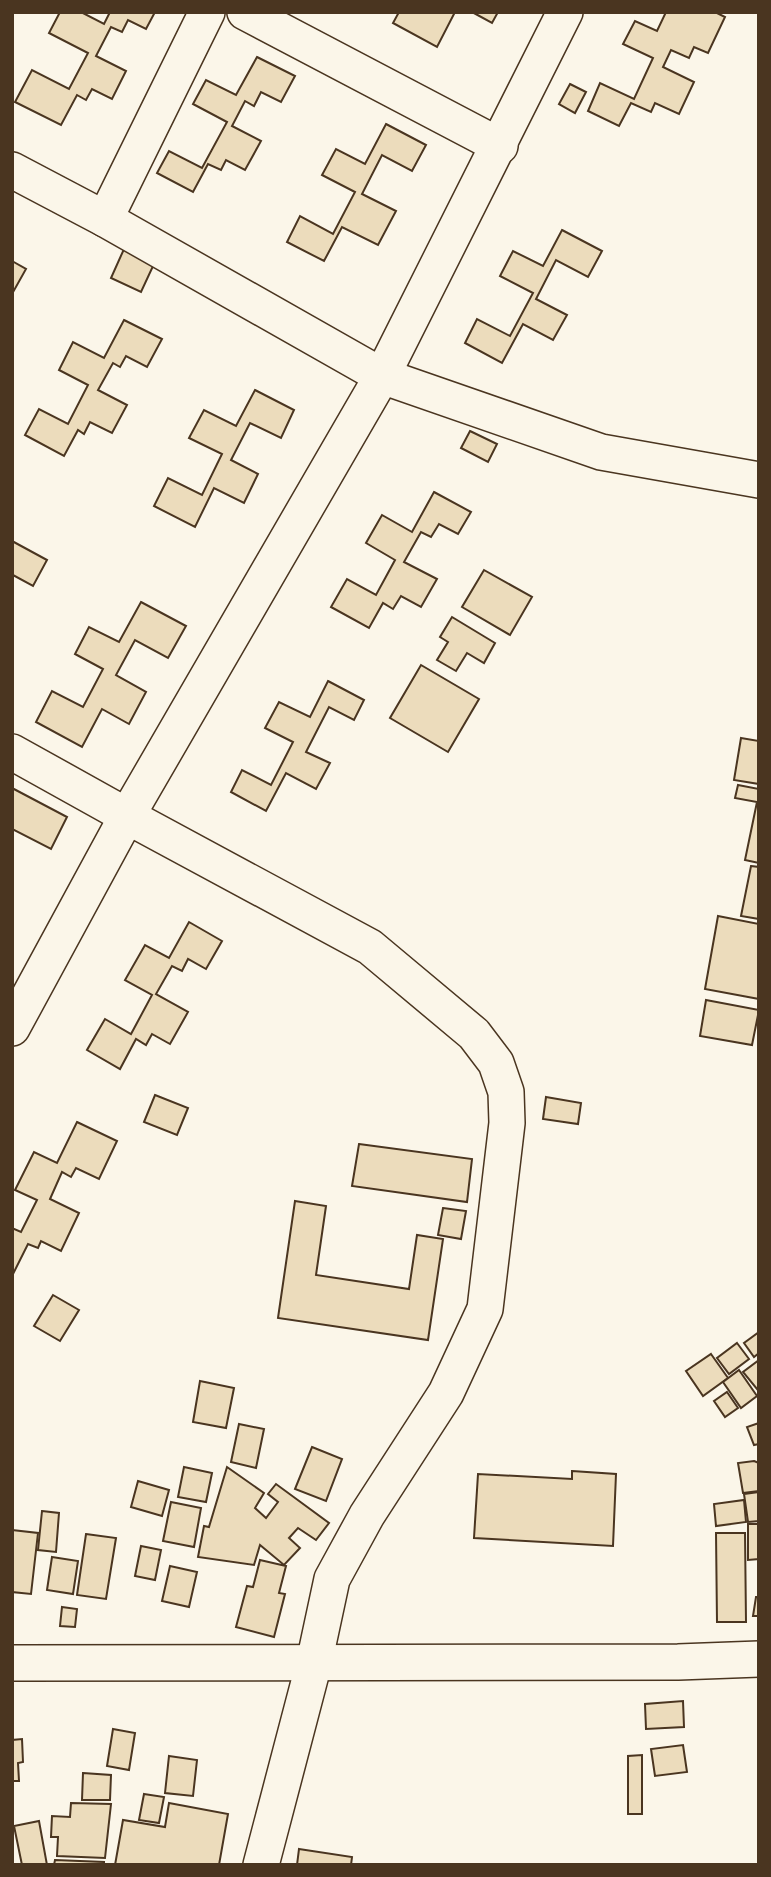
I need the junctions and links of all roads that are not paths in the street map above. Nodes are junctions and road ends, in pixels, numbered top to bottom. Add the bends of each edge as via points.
1 (207, 12) edge
2 (245, 12) edge
3 (565, 12) edge
4 (500, 146) junction
5 (12, 170) edge
6 (105, 219) junction
7 (382, 376) junction
8 (759, 480) edge
9 (12, 752) edge
10 (127, 816) junction
11 (12, 1028) edge
12 (759, 1659) edge
13 (12, 1662) edge
14 (314, 1663) junction
15 (261, 1865) edge

1 - 6 street
2 - 4 street
3 - 4 street
4 - 7 street
5 - 6 street
6 - 7 street
7 - 8 street via 601,452
7 - 10 street
9 - 10 street
10 - 11 street
10 - 14 street via 370,947 474,1034 496,1063 506,1092 507,1123 485,1309 446,1394 332,1579
12 - 14 street
13 - 14 street
14 - 15 street

